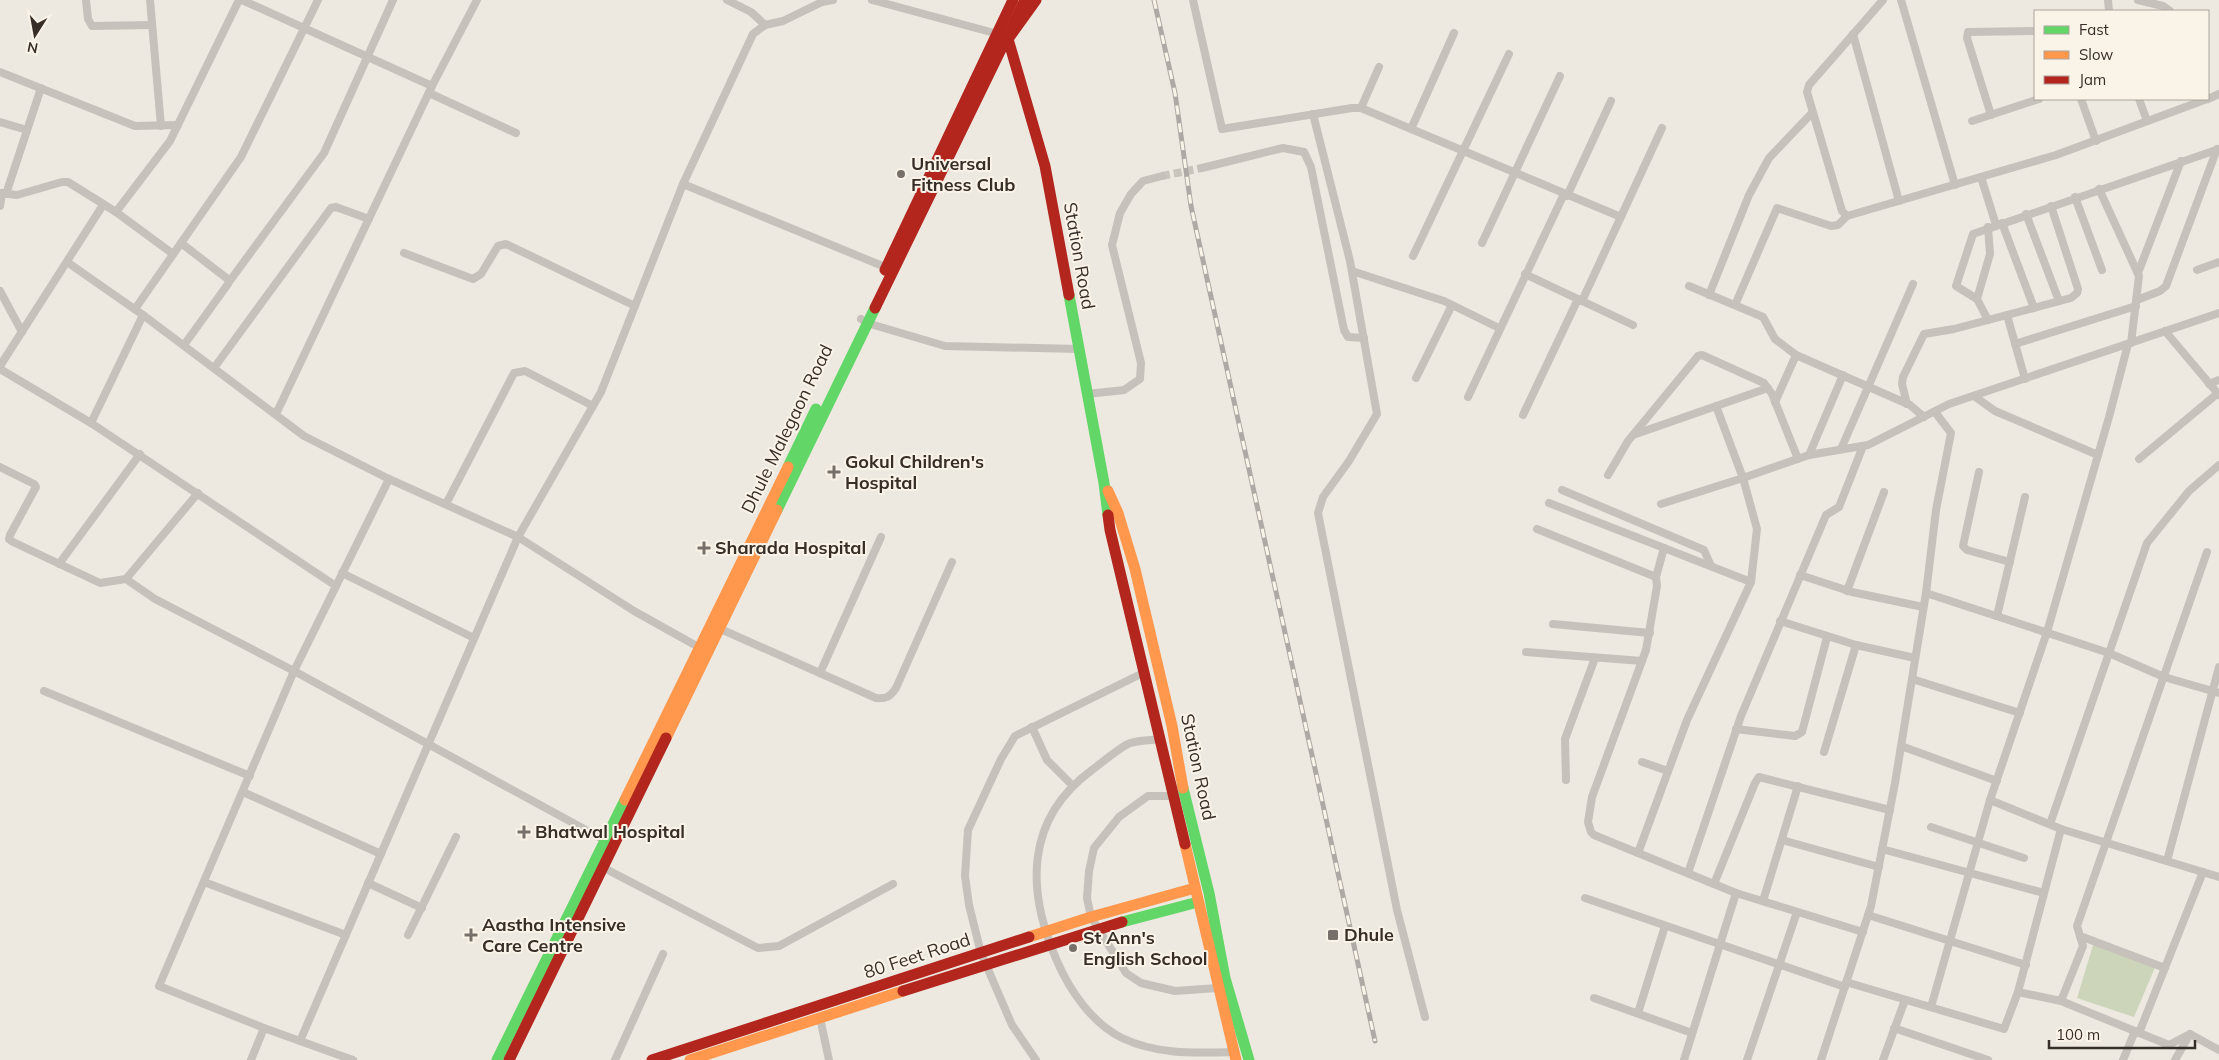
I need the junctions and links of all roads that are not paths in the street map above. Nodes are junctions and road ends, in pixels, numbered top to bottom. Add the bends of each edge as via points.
1 (86, 0) edge
2 (150, 0) edge
3 (241, 0) edge
4 (318, 0) edge
5 (393, 0) edge
6 (477, 0) edge
7 (727, 0) edge
8 (833, 0) edge
9 (872, 0) edge
10 (1012, 0) edge
11 (1025, 0) edge
12 (1036, 0) edge
13 (1193, 0) edge
14 (1883, 0) edge
15 (1901, 0) edge
16 (2138, 0) edge
17 (262, 4) edge
18 (2169, 10) edge
19 (152, 24) junction
20 (764, 25) junction
21 (306, 28) junction
22 (2034, 31) edge
23 (1454, 33) dead end
24 (1853, 34) junction
25 (1003, 37) junction
26 (1509, 54) dead end
27 (367, 56) junction
28 (1379, 66) dead end
29 (0, 72) edge
30 (1560, 76) dead end
31 (41, 88) junction
32 (430, 89) junction
33 (2036, 100) edge
34 (2081, 100) edge
35 (2139, 100) edge
36 (1611, 101) dead end
37 (2197, 101) edge
38 (1360, 108) junction
39 (1812, 112) junction
40 (1313, 114) junction
41 (1991, 115) junction
42 (1972, 121) dead end
43 (0, 122) edge
44 (2147, 122) junction
45 (178, 125) junction
46 (161, 126) junction
47 (1662, 128) dead end
48 (1411, 129) junction
49 (28, 130) junction
50 (516, 133) dead end
51 (2096, 141) junction
52 (2218, 149) edge
53 (1463, 151) junction
54 (2180, 161) junction
55 (1202, 168) tunnel mouth
56 (1514, 173) junction
57 (1162, 176) tunnel mouth
58 (1981, 177) junction
59 (683, 184) junction
60 (1955, 185) junction
61 (2100, 189) junction
62 (3, 194) edge
63 (1565, 195) junction
64 (2075, 197) junction
65 (1899, 201) junction
66 (103, 205) junction
67 (0, 206) edge
68 (2051, 206) junction
69 (116, 212) junction
70 (2026, 214) junction
71 (1847, 216) junction
72 (1621, 217) junction
73 (369, 219) junction
74 (1995, 225) junction
75 (181, 243) junction
76 (1482, 243) dead end
77 (173, 254) junction
78 (404, 254) dead end
79 (1413, 256) dead end
80 (67, 262) junction
81 (2219, 262) edge
82 (890, 269) junction
83 (2102, 270) dead end
84 (2197, 270) dead end
85 (1352, 271) junction
86 (2138, 273) junction
87 (1525, 274) junction
88 (229, 282) junction
89 (1914, 284) dead end
90 (1689, 286) dead end
91 (0, 292) edge
92 (1709, 295) junction
93 (1977, 299) junction
94 (1580, 300) junction
95 (2059, 301) junction
96 (2136, 303) junction
97 (1452, 305) junction
98 (1735, 305) junction
99 (635, 306) junction
100 (2034, 308) junction
101 (135, 309) junction
102 (2219, 313) edge
103 (143, 315) junction
104 (2007, 315) junction
105 (1988, 320) junction
106 (864, 321) junction
107 (1633, 325) dead end
108 (1499, 328) junction
109 (2166, 331) junction
110 (22, 332) junction
111 (1364, 338) junction
112 (2130, 343) junction
113 (2015, 344) junction
114 (184, 345) junction
115 (1079, 349) junction
116 (1796, 355) junction
117 (0, 368) edge
118 (214, 368) junction
119 (1843, 375) junction
120 (1416, 378) dead end
121 (2025, 379) junction
122 (2219, 380) edge
123 (2209, 384) junction
124 (1868, 387) junction
125 (1768, 388) junction
126 (1087, 394) junction
127 (2218, 394) edge
128 (1974, 396) junction
129 (1468, 397) dead end
130 (1775, 402) junction
131 (1907, 404) junction
132 (593, 406) junction
133 (1716, 406) junction
134 (1935, 412) junction
135 (276, 414) junction
136 (1523, 415) dead end
137 (1924, 417) junction
138 (92, 423) junction
139 (1633, 435) junction
140 (1863, 446) junction
141 (1841, 449) junction
142 (140, 454) junction
143 (1809, 455) junction
144 (2098, 455) junction
145 (2139, 458) dead end
146 (1798, 459) junction
147 (0, 466) edge
148 (2219, 466) edge
149 (1979, 472) dead end
150 (1608, 475) dead end
151 (389, 478) junction
152 (1743, 478) junction
153 (1104, 483) junction
154 (1562, 490) dead end
155 (1884, 492) dead end
156 (198, 493) junction
157 (2025, 497) dead end
158 (1549, 503) dead end
159 (446, 504) junction
160 (1661, 504) dead end
161 (1537, 529) dead end
162 (518, 537) junction
163 (881, 537) dead end
164 (1664, 548) junction
165 (2207, 552) dead end
166 (952, 562) dead end
167 (2010, 562) junction
168 (59, 564) junction
169 (1711, 566) junction
170 (342, 573) junction
171 (1800, 575) junction
172 (1656, 578) junction
173 (126, 580) junction
174 (1751, 582) junction
175 (336, 586) junction
176 (1847, 590) junction
177 (1926, 593) junction
178 (1923, 607) junction
179 (1997, 616) junction
180 (1780, 621) junction
181 (1553, 624) dead end
182 (715, 626) junction
183 (2046, 632) junction
184 (1650, 633) junction
185 (1827, 637) junction
186 (474, 638) junction
187 (1856, 645) junction
188 (704, 649) junction
189 (1526, 652) dead end
190 (2109, 653) junction
191 (1595, 658) junction
192 (1915, 658) junction
193 (1642, 661) junction
194 (2219, 667) edge
195 (294, 670) junction
196 (820, 673) junction
197 (1143, 673) junction
198 (2164, 677) junction
199 (1912, 680) junction
200 (44, 691) dead end
201 (2216, 692) edge
202 (2020, 713) junction
203 (1032, 727) junction
204 (1736, 729) junction
205 (1159, 739) junction
206 (428, 743) junction
207 (1901, 746) junction
208 (1824, 752) dead end
209 (1642, 762) dead end
210 (1668, 771) junction
211 (250, 776) junction
212 (1566, 780) dead end
213 (1998, 781) junction
214 (1072, 785) junction
215 (1798, 786) junction
216 (243, 792) junction
217 (1173, 796) junction
218 (1990, 800) junction
219 (1890, 810) junction
220 (2050, 824) junction
221 (1931, 827) dead end
222 (2061, 828) junction
223 (456, 837) dead end
224 (1782, 840) junction
225 (1978, 841) junction
226 (608, 843) junction
227 (2107, 843) junction
228 (1882, 849) junction
229 (1638, 853) junction
230 (380, 854) junction
231 (2024, 858) dead end
232 (2167, 861) junction
233 (602, 867) junction
234 (1879, 867) junction
235 (2203, 872) junction
236 (1688, 873) junction
237 (1968, 874) junction
238 (2219, 877) edge
239 (204, 882) junction
240 (368, 883) junction
241 (893, 884) dead end
242 (1714, 884) junction
243 (1194, 888) junction
244 (1736, 893) junction
245 (2044, 893) junction
246 (1585, 898) dead end
247 (1763, 901) junction
248 (1198, 902) junction
249 (422, 908) junction
250 (1797, 912) junction
251 (1868, 916) junction
252 (1091, 917) junction
253 (1665, 926) junction
254 (1098, 928) junction
255 (1046, 932) junction
256 (1863, 932) junction
257 (346, 935) junction
258 (408, 935) dead end
259 (2080, 936) junction
260 (1949, 940) junction
261 (1050, 944) junction
262 (1720, 946) junction
263 (981, 953) junction
264 (663, 954) dead end
265 (985, 965) junction
266 (1780, 965) junction
267 (2026, 965) junction
268 (2165, 968) junction
269 (1846, 984) junction
270 (1218, 988) junction
271 (2018, 992) junction
272 (1594, 998) dead end
273 (1906, 1000) junction
274 (2062, 1001) junction
275 (1931, 1007) junction
276 (1638, 1013) junction
277 (1425, 1016) dead end
278 (820, 1018) junction
279 (264, 1028) junction
280 (1894, 1028) junction
281 (2137, 1032) junction
282 (1692, 1033) junction
283 (2190, 1034) junction
284 (300, 1041) junction
285 (2219, 1050) edge
286 (1235, 1056) edge
287 (250, 1060) edge
288 (352, 1060) edge
289 (497, 1060) edge
290 (509, 1060) edge
291 (614, 1060) edge
292 (652, 1060) edge
293 (690, 1060) edge
294 (830, 1060) edge
295 (1036, 1060) edge
296 (1249, 1060) edge
297 (1684, 1060) edge
298 (1747, 1060) edge
299 (1821, 1060) edge
300 (1882, 1060) edge
301 (1988, 1060) edge
302 (2123, 1060) edge
303 (2175, 1060) edge

1 - 19 street via 92,26
2 - 19 street
3 - 17 street
3 - 45 street
4 - 21 street
5 - 27 street
6 - 32 street
7 - 20 street via 751,12
8 - 20 street via 783,21
9 - 25 street
10 - 25 main road, Dhule Malegaon Road
11 - 25 main road, Dhule Malegaon Road
12 - 25 main road
13 - 40 street via 1222,129
14 - 24 street
15 - 60 street
16 - 18 street
17 - 21 street
19 - 46 street
20 - 59 street via 753,34
21 - 27 street
21 - 75 street via 241,157
22 - 41 street via 1968,32 1967,38
23 - 48 street
24 - 39 street via 1809,84 1807,97
24 - 65 street
25 - 82 main road, Dhule Malegaon Road
25 - 115 main road, Station Road via 1045,166
26 - 53 street
27 - 32 street
27 - 88 street via 324,153
28 - 38 street
29 - 31 street
30 - 56 street
31 - 46 street via 135,126
31 - 49 street
32 - 50 street
32 - 73 street
33 - 41 street
34 - 51 street
35 - 44 street
36 - 63 street
37 - 44 street
38 - 40 street
38 - 48 street
39 - 71 street via 1842,211
39 - 92 street via 1769,158 1749,195
40 - 85 street
41 - 42 street
43 - 49 street
44 - 51 street
45 - 46 street
45 - 69 street via 170,141
47 - 72 street
48 - 53 street
49 - 62 street
51 - 58 street
52 - 54 street
52 - 96 street via 2166,286
53 - 56 street
53 - 79 street
54 - 61 street
54 - 86 street
55 - 111 street via 1283,148 1304,152 1310,167 1344,330 1348,337
56 - 63 street
56 - 76 street
57 - 126 street via 1143,181 1131,194 1120,213 1112,246 1141,363 1140,379 1124,390
58 - 60 street
58 - 74 street
59 - 82 street
59 - 99 street
60 - 65 street
61 - 64 street
61 - 86 street
62 - 66 street via 25,194 65,182
62 - 67 street
63 - 72 street
63 - 87 street
64 - 68 street
64 - 83 street
65 - 71 street
66 - 69 street
66 - 80 street
68 - 70 street
68 - 95 street via 2078,289 2074,296
69 - 77 street
70 - 74 street
70 - 95 street
71 - 98 street via 1838,225 1831,226 1777,208
72 - 94 street
73 - 118 street via 331,208
73 - 135 street
74 - 93 street
74 - 93 street via 1970,237 1956,284 1957,288
74 - 100 street
75 - 77 street
75 - 88 street via 228,277
77 - 101 street
78 - 99 street via 473,280 481,274 498,246 506,244
80 - 101 street
80 - 110 street
81 - 84 street
82 - 106 main road, Dhule Malegaon Road
85 - 97 street
85 - 111 street
86 - 96 street
87 - 94 street
87 - 108 street
88 - 114 street
89 - 124 street
90 - 92 street
91 - 110 street
92 - 98 street
93 - 105 street
94 - 107 street
94 - 136 street
95 - 100 street
96 - 112 street
96 - 113 street
97 - 108 street
97 - 120 street
98 - 116 street via 1763,316 1775,339
99 - 132 street
100 - 104 street
101 - 103 street
102 - 109 street
103 - 114 street
103 - 138 street
104 - 105 street
104 - 113 street
105 - 131 street via 1924,334 1903,377
106 - 115 street via 945,346
106 - 182 main road, Dhule Malegaon Road
108 - 129 street
109 - 112 street
109 - 123 street
110 - 117 street
111 - 277 street via 1377,414 1323,497 1318,513 1397,910
112 - 121 street
112 - 144 street
113 - 121 street
114 - 118 street
115 - 126 main road, Station Road
116 - 119 street
116 - 130 street
117 - 138 street
118 - 135 street
119 - 124 street
119 - 143 street
121 - 128 street
122 - 123 street
123 - 127 street
124 - 131 street
124 - 141 street
125 - 130 street
125 - 133 street
125 - 139 street via 1760,380 1705,355 1698,356
126 - 153 main road, Station Road
127 - 145 street
128 - 134 street
128 - 144 street via 1995,411
130 - 146 street
131 - 137 street
132 - 159 street via 525,371 514,373
132 - 162 street
133 - 139 street
133 - 152 street
134 - 137 street
134 - 177 street via 1951,433 1936,510
135 - 151 street via 304,436
137 - 140 street
138 - 142 street
139 - 150 street
140 - 141 street
140 - 171 street via 1839,507 1826,515
141 - 143 street
142 - 156 street
142 - 168 street
143 - 146 street
144 - 183 street
146 - 152 street
147 - 168 street via 36,487 9,539
148 - 190 street via 2189,491 2147,543
149 - 167 street via 1963,546
151 - 159 street
151 - 170 street
152 - 160 street
152 - 174 street via 1758,532
153 - 197 main road, Station Road via 1108,525
153 - 296 main road, Station Road via 1118,513 1135,569 1209,893 1225,978
154 - 169 street via 1704,550
155 - 176 street
156 - 173 street
156 - 175 street
157 - 167 street
158 - 164 street
159 - 162 street
161 - 172 street
162 - 186 street
162 - 188 street via 634,611
163 - 196 street
164 - 169 street
164 - 172 street
165 - 198 street
166 - 196 street via 891,695 884,699 876,698
167 - 179 street
168 - 173 street via 100,583
169 - 174 street
170 - 175 street
170 - 186 street
171 - 176 street
171 - 180 street
172 - 184 street
173 - 195 street via 155,599
174 - 210 street via 1692,710
175 - 195 street
176 - 178 street
177 - 178 street
177 - 179 street
178 - 192 street
179 - 183 street
180 - 185 street
180 - 204 street
181 - 184 street
182 - 188 main road, Dhule Malegaon Road
182 - 196 street
183 - 190 street
183 - 202 street
184 - 193 street
185 - 187 street
185 - 204 street via 1802,732 1795,736
186 - 206 street
187 - 192 street
187 - 208 street
188 - 226 main road, Dhule Malegaon Road
189 - 191 street
190 - 198 street
190 - 220 street
191 - 193 street
191 - 212 street via 1565,739
192 - 199 street
193 - 229 street via 1593,794 1588,822 1594,835
194 - 201 street
195 - 206 street
195 - 211 street
197 - 203 street
197 - 205 main road, Station Road
198 - 201 street
198 - 227 street
199 - 202 street
199 - 207 street
200 - 211 street
201 - 232 street
202 - 213 street
203 - 214 street via 1047,760
203 - 263 street via 1015,736 1000,759 968,830 968,905
204 - 236 street
205 - 214 street via 1127,744
205 - 217 main road, Station Road
206 - 226 street
206 - 230 street
207 - 213 street
207 - 219 street
209 - 210 street
210 - 229 street
211 - 216 street
213 - 218 street
214 - 255 street via 1047,822 1039,845 1039,903
215 - 219 street
215 - 224 street
215 - 242 street via 1762,777 1756,780
216 - 230 street
216 - 239 street
217 - 243 main road, Station Road
217 - 252 street via 1148,796 1119,818 1094,848 1087,898
218 - 220 street
218 - 225 street
219 - 228 street
220 - 222 street
221 - 225 street
222 - 227 street
222 - 245 street
223 - 249 street
224 - 234 street
224 - 247 street
225 - 231 street
225 - 237 street
226 - 233 main road
226 - 289 main road, Dhule Malegaon Road
227 - 232 street
227 - 259 street via 2077,926
228 - 234 street
228 - 237 street
229 - 236 street
230 - 240 street
232 - 235 street
233 - 241 street via 758,948 779,946
233 - 290 main road
234 - 251 street
235 - 238 street
235 - 268 street
236 - 242 street
237 - 245 street
237 - 260 street
239 - 257 street
239 - 279 street via 159,986
240 - 249 street
240 - 257 street
242 - 244 street
243 - 248 main road, Station Road
243 - 252 main road, 80 Feet Road
244 - 247 street
244 - 262 street
245 - 267 street
246 - 253 street
247 - 250 street
248 - 254 main road, 80 Feet Road
248 - 270 main road, Station Road
249 - 258 street
250 - 256 street
250 - 266 street
251 - 256 street
251 - 260 street
252 - 254 street
252 - 255 main road, 80 Feet Road
253 - 262 street
253 - 276 street
254 - 261 main road, 80 Feet Road
254 - 270 street via 1126,973 1141,983 1175,991
255 - 261 street
255 - 263 main road, 80 Feet Road
256 - 269 street
257 - 284 street
259 - 268 street
259 - 274 street via 2083,946
260 - 267 street
260 - 275 street
261 - 265 main road, 80 Feet Road
261 - 286 street via 1065,979 1085,1007 1120,1037 1142,1047 1169,1052
262 - 266 street
262 - 282 street
263 - 265 street
263 - 292 main road, 80 Feet Road
264 - 291 street
265 - 278 main road, 80 Feet Road
265 - 295 street via 1012,1025
266 - 269 street
266 - 298 street
267 - 271 street
268 - 281 street
269 - 273 street
269 - 299 street
270 - 286 main road, Station Road
271 - 274 street
271 - 275 street via 2004,1029
272 - 276 street
273 - 275 street
273 - 280 street
274 - 281 street
276 - 282 street
278 - 293 main road, 80 Feet Road
278 - 294 street
279 - 284 street
279 - 287 street
280 - 300 street
280 - 301 street
281 - 283 street via 2169,1045
281 - 302 street
282 - 297 street
283 - 285 street
283 - 303 street
284 - 288 street

